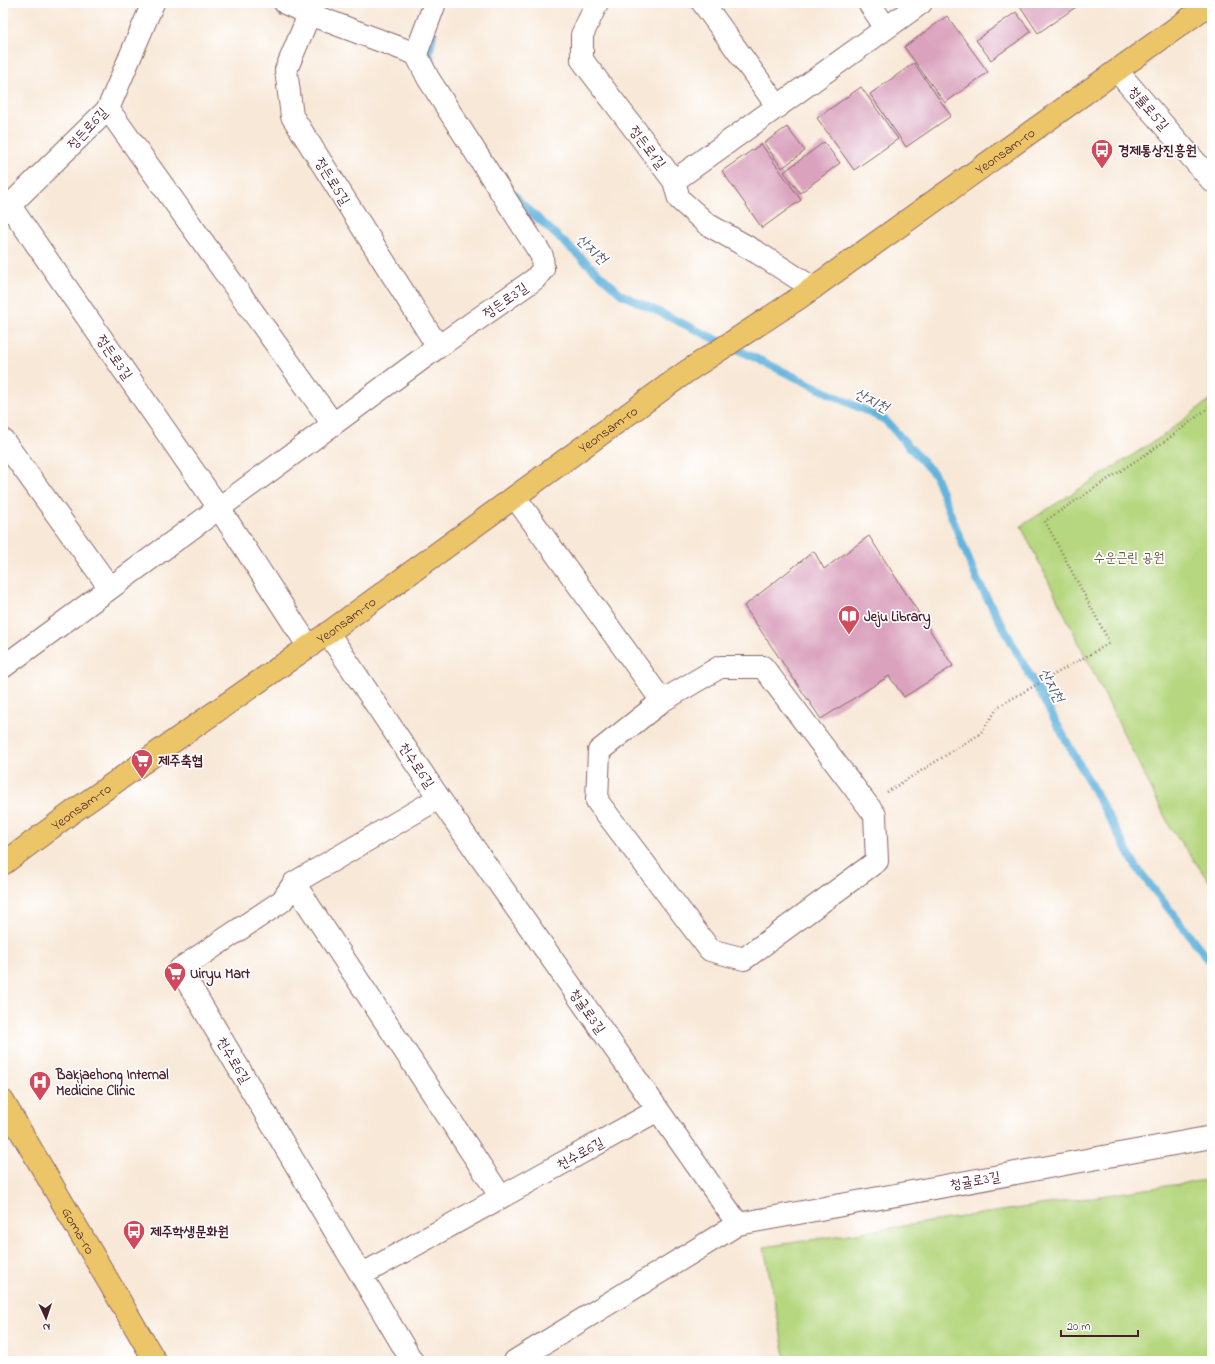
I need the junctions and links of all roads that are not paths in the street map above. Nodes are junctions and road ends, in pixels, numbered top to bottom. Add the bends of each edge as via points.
1 (153, 3) edge
2 (285, 3) edge
3 (435, 3) edge
4 (597, 3) edge
5 (703, 3) edge
6 (869, 3) edge
7 (921, 3) edge
8 (1211, 3) edge
9 (311, 8) edge
10 (886, 28) junction
11 (416, 54) junction
12 (1117, 71) junction
13 (778, 107) junction
14 (108, 109) junction
15 (674, 181) junction
16 (1212, 181) edge
17 (7, 209) edge
18 (806, 293) junction
19 (438, 347) junction
20 (333, 424) junction
21 (3, 440) edge
22 (515, 497) junction
23 (219, 508) junction
24 (110, 588) junction
25 (328, 633) junction
26 (309, 647) junction
27 (3, 667) edge
28 (662, 701) junction
29 (439, 798) junction
30 (3, 864) edge
31 (294, 883) junction
32 (3, 1100) edge
33 (658, 1110) junction
34 (1212, 1137) edge
35 (501, 1197) junction
36 (738, 1224) junction
37 (361, 1275) junction
38 (155, 1361) edge
39 (412, 1361) edge
40 (515, 1361) edge

1 - 14 street, 정든로6길
2 - 9 street
3 - 11 street
4 - 15 street, 정든로1길 via 582,35 582,60
5 - 13 street
6 - 10 street
7 - 10 street, 정든로1길
8 - 12 main road, Yeonsam-ro
9 - 11 street
9 - 19 street, 정든로5길 via 286,70 292,116
10 - 13 street, 정든로1길
11 - 19 street, 정든로3길 via 428,78 542,256 543,269 535,279
12 - 16 street, 청률로5길
12 - 18 main road, Yeonsam-ro
13 - 15 street, 정든로1길
14 - 17 street, 정든로6길
14 - 20 street
15 - 18 street via 679,200 707,224 758,253
17 - 23 street, 정든로3길
18 - 22 main road, Yeonsam-ro via 686,372
19 - 20 street, 정든로3길
20 - 23 street, 정든로3길
21 - 24 street
22 - 25 main road, Yeonsam-ro
22 - 28 street
23 - 24 street, 정든로3길
23 - 26 street, 정든로3길
24 - 27 street, 정든로3길
25 - 26 main road, Yeonsam-ro
25 - 29 street, 천수로6길
26 - 30 main road, Yeonsam-ro via 74,811
28 - 28 street via 720,667 763,668 875,815 877,861 744,959 710,950 597,800 599,751
29 - 31 street, 천수로6길
29 - 33 street, 청귤로3길
31 - 35 street
31 - 37 street, 천수로6길 via 282,900 180,969
32 - 38 main road, Goma-ro
33 - 35 street, 천수로6길
33 - 36 street, 청귤로3길
34 - 36 street, 청귤로3길
35 - 37 street, 천수로6길
36 - 40 street, 청귤로3길
37 - 39 street, 천수로6길

